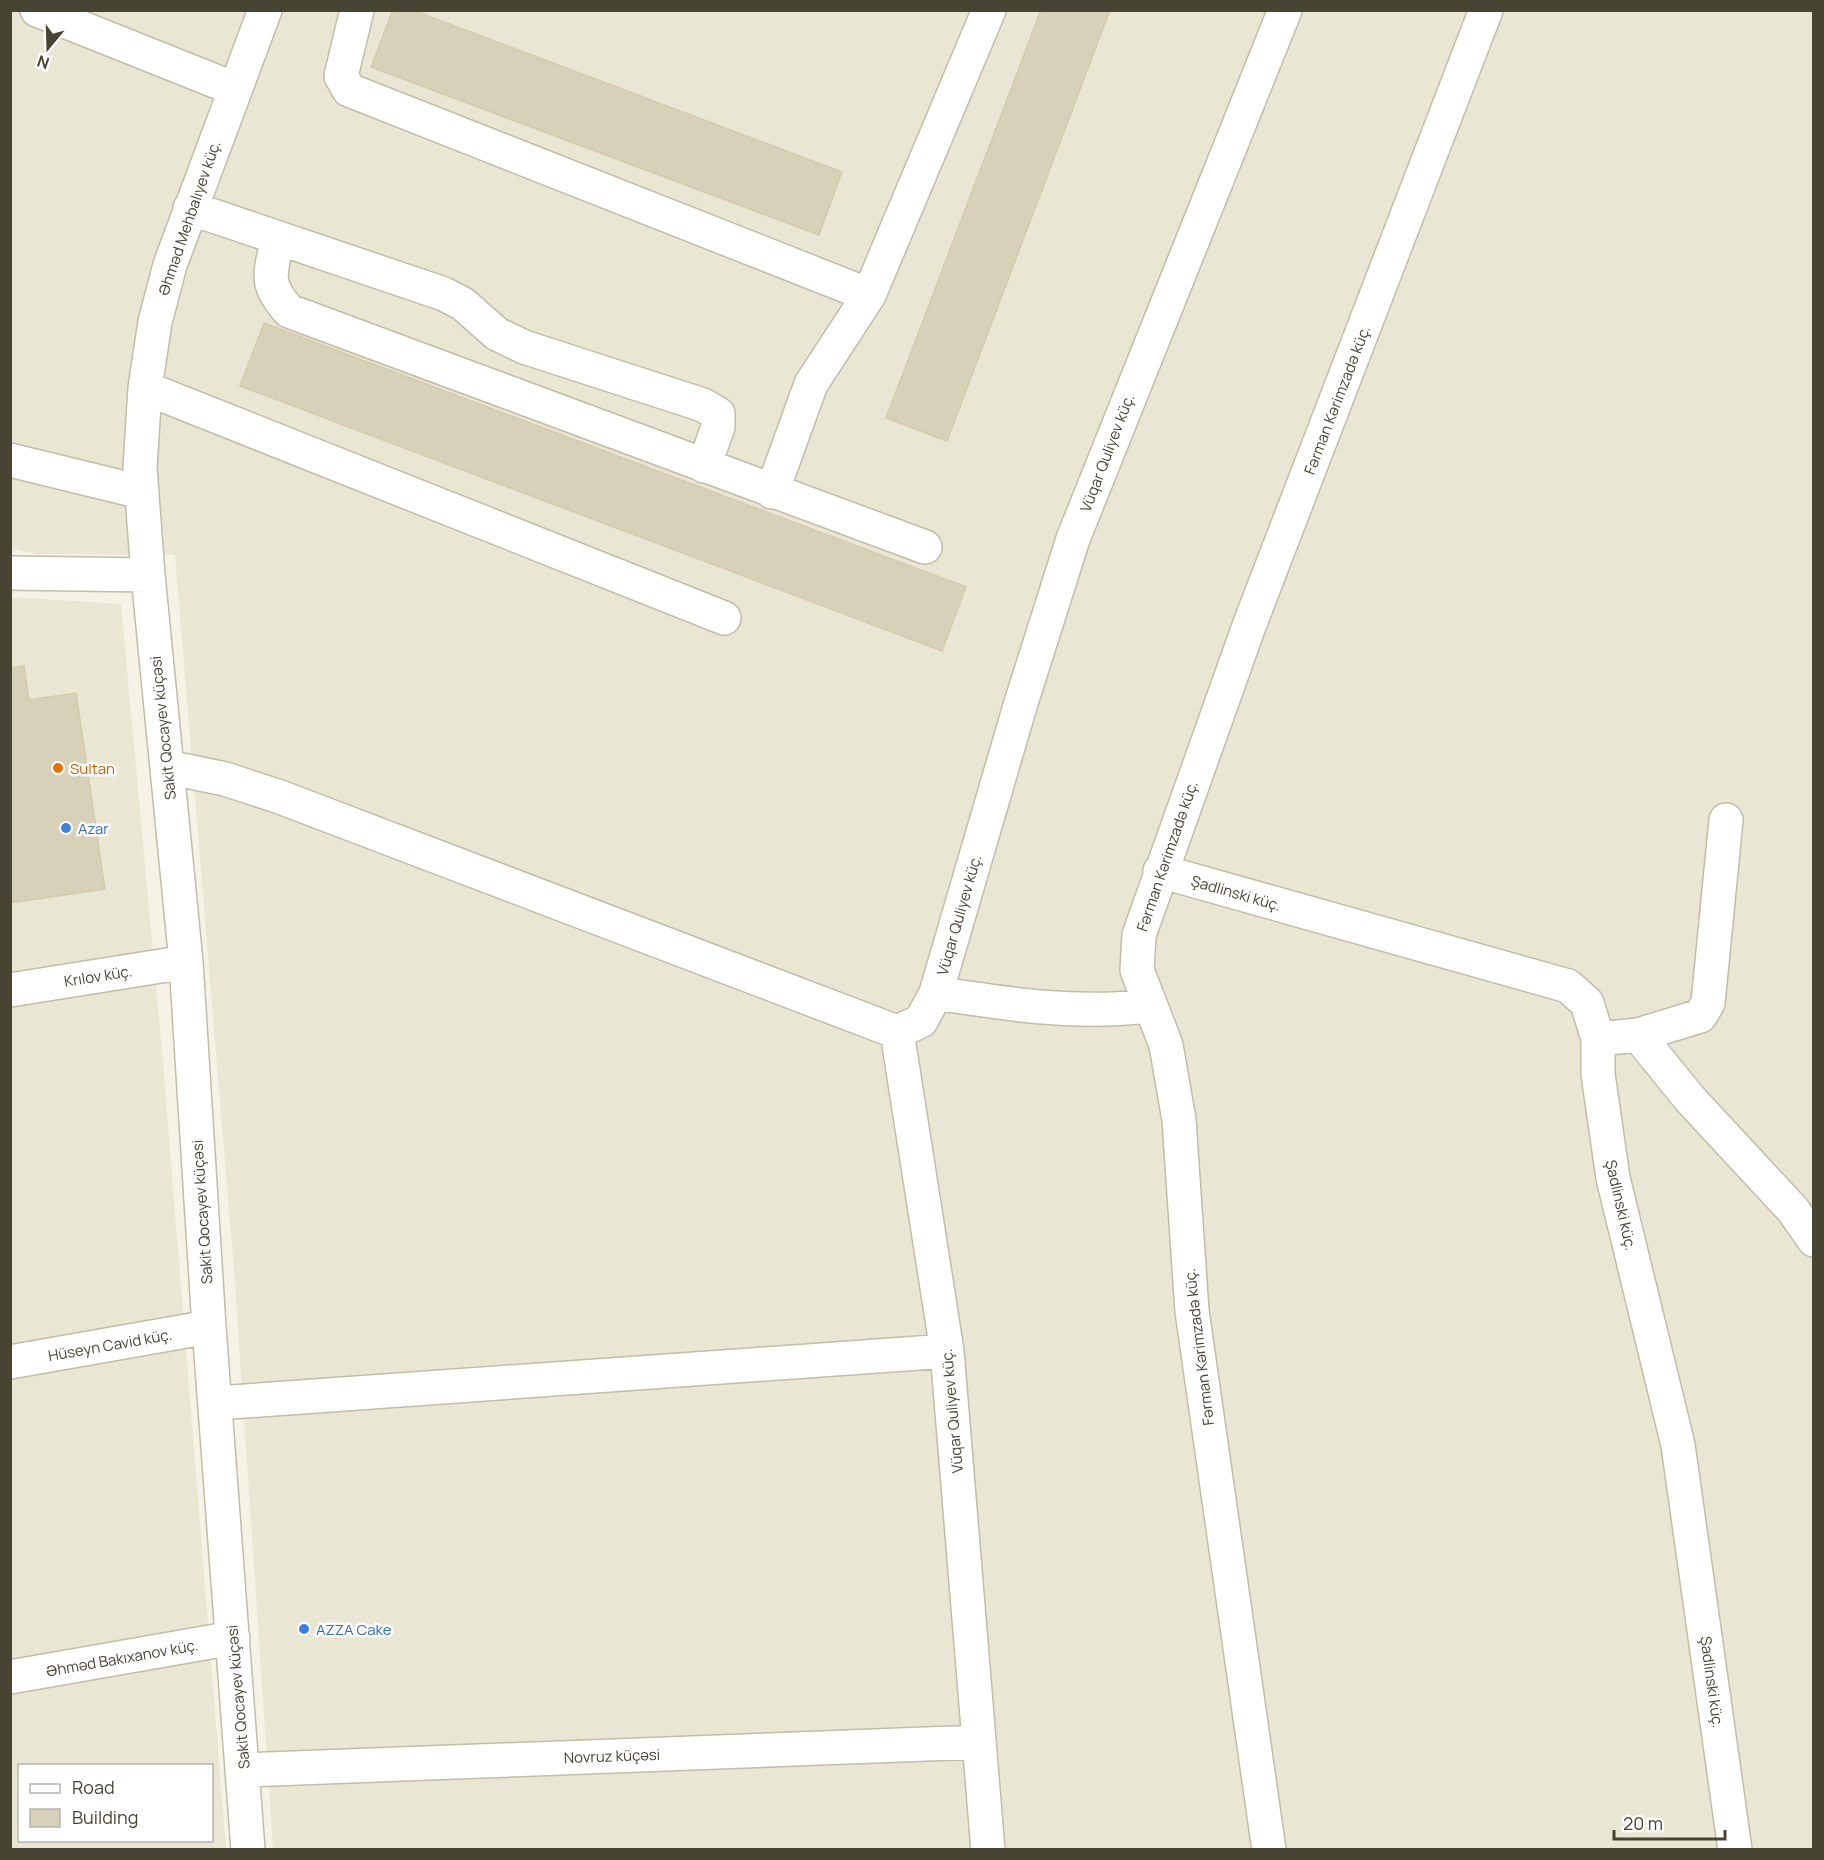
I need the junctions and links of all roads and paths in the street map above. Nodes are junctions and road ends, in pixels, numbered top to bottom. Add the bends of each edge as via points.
1 (37, 10) edge
2 (265, 10) edge
3 (357, 10) edge
4 (1285, 10) edge
5 (1486, 10) edge
6 (981, 13) edge
7 (235, 89) junction
8 (190, 208) junction
9 (278, 239) junction
10 (869, 295) junction
11 (145, 388) junction
12 (10, 460) edge
13 (704, 466) junction
14 (141, 492) junction
15 (772, 492) junction
16 (925, 547) dead end
17 (10, 573) edge
18 (148, 575) junction
19 (724, 618) dead end
20 (167, 766) junction
21 (1726, 820) dead end
22 (1160, 871) junction
23 (186, 962) junction
24 (10, 990) edge
25 (936, 993) junction
26 (1149, 1006) junction
27 (897, 1032) junction
28 (1638, 1035) junction
29 (1598, 1039) junction
30 (1814, 1240) edge
31 (209, 1327) junction
32 (947, 1352) junction
33 (10, 1362) edge
34 (217, 1404) junction
35 (233, 1638) junction
36 (10, 1677) edge
37 (979, 1742) junction
38 (244, 1770) junction
39 (248, 1850) edge
40 (988, 1850) edge
41 (1269, 1850) edge
42 (1735, 1850) edge

1 - 7 street
2 - 7 street, Əhməd Mehbalıyev küç.
3 - 10 street via 341,76 349,90
4 - 25 street, Vüqar Quliyev küç. via 1073,538
5 - 22 street, Fərman Kərimzadə küç. via 1249,626
6 - 10 street
7 - 8 street, Əhməd Mehbalıyev küç.
8 - 9 street
8 - 11 street, Əhməd Mehbalıyev küç. via 154,322
9 - 13 street via 269,277 274,294 289,311
9 - 13 street via 444,294 463,304 497,334 524,347 703,405 718,414 718,427
10 - 15 street via 811,384
11 - 14 street, Əhməd Mehbalıyev küç.
11 - 19 street
12 - 14 street
13 - 15 street
14 - 18 street, Əhməd Mehbalıyev küç.
15 - 16 street
17 - 18 street
18 - 20 street, Sakit Qocayev küçəsi
20 - 23 street, Sakit Qocayev küçəsi
20 - 27 street via 280,797
21 - 28 street via 1708,1003 1700,1016
22 - 26 street, Fərman Kərimzadə küç. via 1139,935 1137,970
22 - 29 street, Şadlinski küç. via 1568,986 1587,1003
23 - 24 street, Krılov küç.
23 - 31 street, Sakit Qocayev küçəsi
25 - 26 street via 1021,1006 1109,1011
25 - 27 street, Vüqar Quliyev küç. via 921,1021
26 - 41 street, Fərman Kərimzadə küç. via 1166,1045 1179,1120 1192,1311
27 - 32 street, Vüqar Quliyev küç.
28 - 29 street
28 - 30 street via 1690,1099 1793,1210
29 - 42 street, Şadlinski küç. via 1598,1074 1613,1178 1678,1445
31 - 33 street, Hüseyn Cavid küç.
31 - 34 street, Sakit Qocayev küçəsi
32 - 34 street
32 - 37 street, Vüqar Quliyev küç.
34 - 35 street, Sakit Qocayev küçəsi
35 - 36 street, Əhməd Bakıxanov küç.
35 - 38 street, Sakit Qocayev küçəsi
37 - 38 street, Novruz küçəsi
37 - 40 street, Vüqar Quliyev küç.
38 - 39 street, Sakit Qocayev küçəsi

